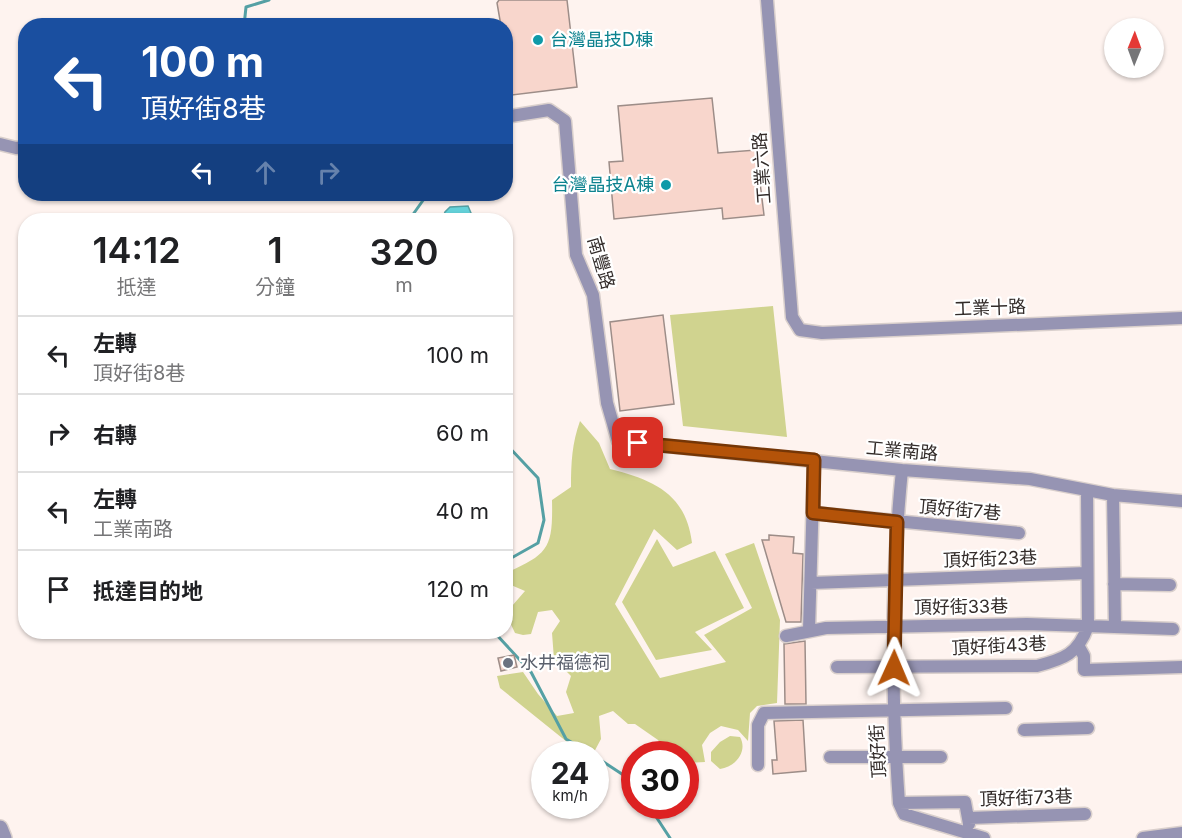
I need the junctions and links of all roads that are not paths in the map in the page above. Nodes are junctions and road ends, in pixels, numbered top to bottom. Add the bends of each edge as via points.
1 (767, 0) edge
2 (513, 116) edge
3 (0, 144) edge
4 (18, 148) edge
5 (1182, 318) edge
6 (800, 330) joint
7 (618, 441) joint
8 (814, 460) junction
9 (903, 470) junction
10 (1087, 491) junction
11 (1113, 495) junction
12 (1182, 501) edge
13 (813, 513) junction
14 (897, 522) junction
15 (1019, 533) dead end
16 (1087, 573) junction
17 (894, 580) junction
18 (811, 583) junction
19 (1114, 584) junction
20 (1170, 585) dead end
21 (895, 626) junction
22 (1088, 626) junction
23 (1115, 627) junction
24 (1173, 629) dead end
25 (809, 630) junction
26 (786, 636) dead end
27 (1079, 646) junction
28 (837, 667) dead end
29 (1182, 667) edge
30 (894, 668) junction
31 (1006, 708) dead end
32 (894, 711) junction
33 (1088, 728) dead end
34 (1024, 730) dead end
35 (895, 755) junction
36 (940, 757) dead end
37 (830, 758) dead end
38 (758, 765) dead end
39 (901, 808) junction
40 (1085, 814) dead end
41 (969, 818) junction
42 (0, 828) edge
43 (969, 833) junction
44 (1182, 833) edge
45 (4, 838) edge
46 (984, 838) edge
47 (1143, 838) edge

1 - 6 street, 工業六路 via 792,317
2 - 7 street, 南豐路 via 549,110 565,121 576,255 592,295 607,403
3 - 4 street
5 - 6 street, 工業十路 via 822,333
7 - 8 street, 工業南路
8 - 9 street, 工業南路
8 - 13 street
9 - 10 street, 工業南路 via 1030,479
9 - 14 street, 頂好街
10 - 11 street, 工業南路
10 - 16 street
11 - 12 street, 工業南路
11 - 19 street
13 - 14 street, 頂好街7巷
13 - 18 street
14 - 15 street, 頂好街7巷
14 - 17 street, 頂好街
16 - 17 street, 頂好街23巷
16 - 22 street
17 - 18 street, 頂好街23巷
17 - 21 street, 頂好街
18 - 25 street
19 - 20 street
19 - 23 street
21 - 22 street, 頂好街33巷
21 - 25 street, 頂好街33巷
21 - 30 street, 頂好街
22 - 23 street, 頂好街33巷
22 - 27 street
23 - 24 street, 頂好街33巷
25 - 26 street, 頂好街33巷
27 - 29 street via 1084,670
27 - 30 street, 頂好街43巷 via 1061,660 1037,666
28 - 30 street, 頂好街43巷
30 - 32 street, 頂好街
31 - 32 street
32 - 35 street, 頂好街
32 - 38 street via 764,713 758,725
33 - 34 street
35 - 36 street
35 - 37 street
35 - 39 street, 頂好街
39 - 41 street, 頂好街73巷 via 965,802
39 - 43 street
40 - 41 street, 頂好街73巷
41 - 43 street, 頂好街73巷
42 - 45 street
43 - 46 street
44 - 47 street

